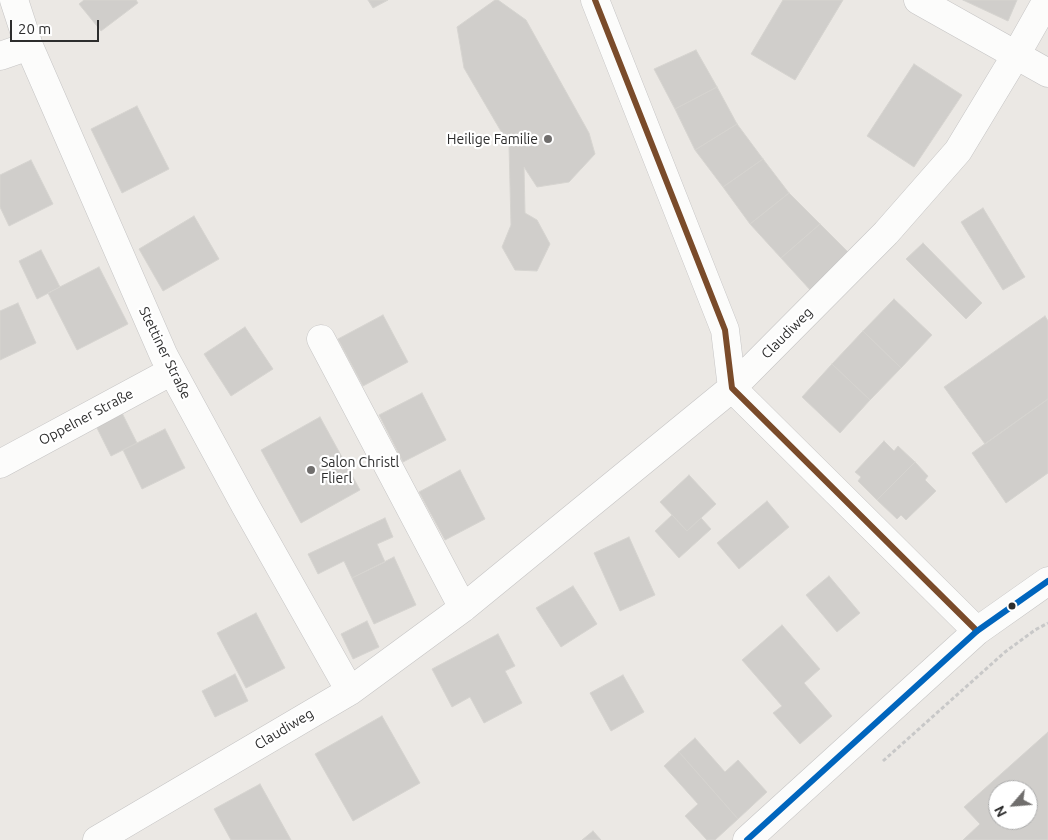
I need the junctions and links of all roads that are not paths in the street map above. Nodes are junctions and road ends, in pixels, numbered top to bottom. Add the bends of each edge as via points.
1 (14, 0) edge
2 (595, 0) edge
3 (918, 0) edge
4 (1047, 0) edge
5 (29, 46) junction
6 (1016, 55) junction
7 (0, 56) edge
8 (1048, 73) edge
9 (321, 339) dead end
10 (172, 371) junction
11 (732, 388) junction
12 (0, 464) edge
13 (1048, 581) edge
14 (463, 608) junction
15 (977, 631) junction
16 (350, 690) junction
17 (97, 840) edge
18 (747, 840) edge

1 - 5 street, Stettiner Straße
2 - 11 street via 725,330
3 - 6 street
4 - 6 street, Claudiweg
5 - 7 street
5 - 10 street, Stettiner Straße
6 - 8 street
6 - 11 street, Claudiweg via 958,151 886,233
9 - 14 street
10 - 12 street, Oppelner Straße
10 - 16 street, Stettiner Straße
11 - 14 street, Claudiweg
11 - 15 street
13 - 15 street
14 - 16 street, Claudiweg
15 - 18 street
16 - 17 street, Claudiweg

